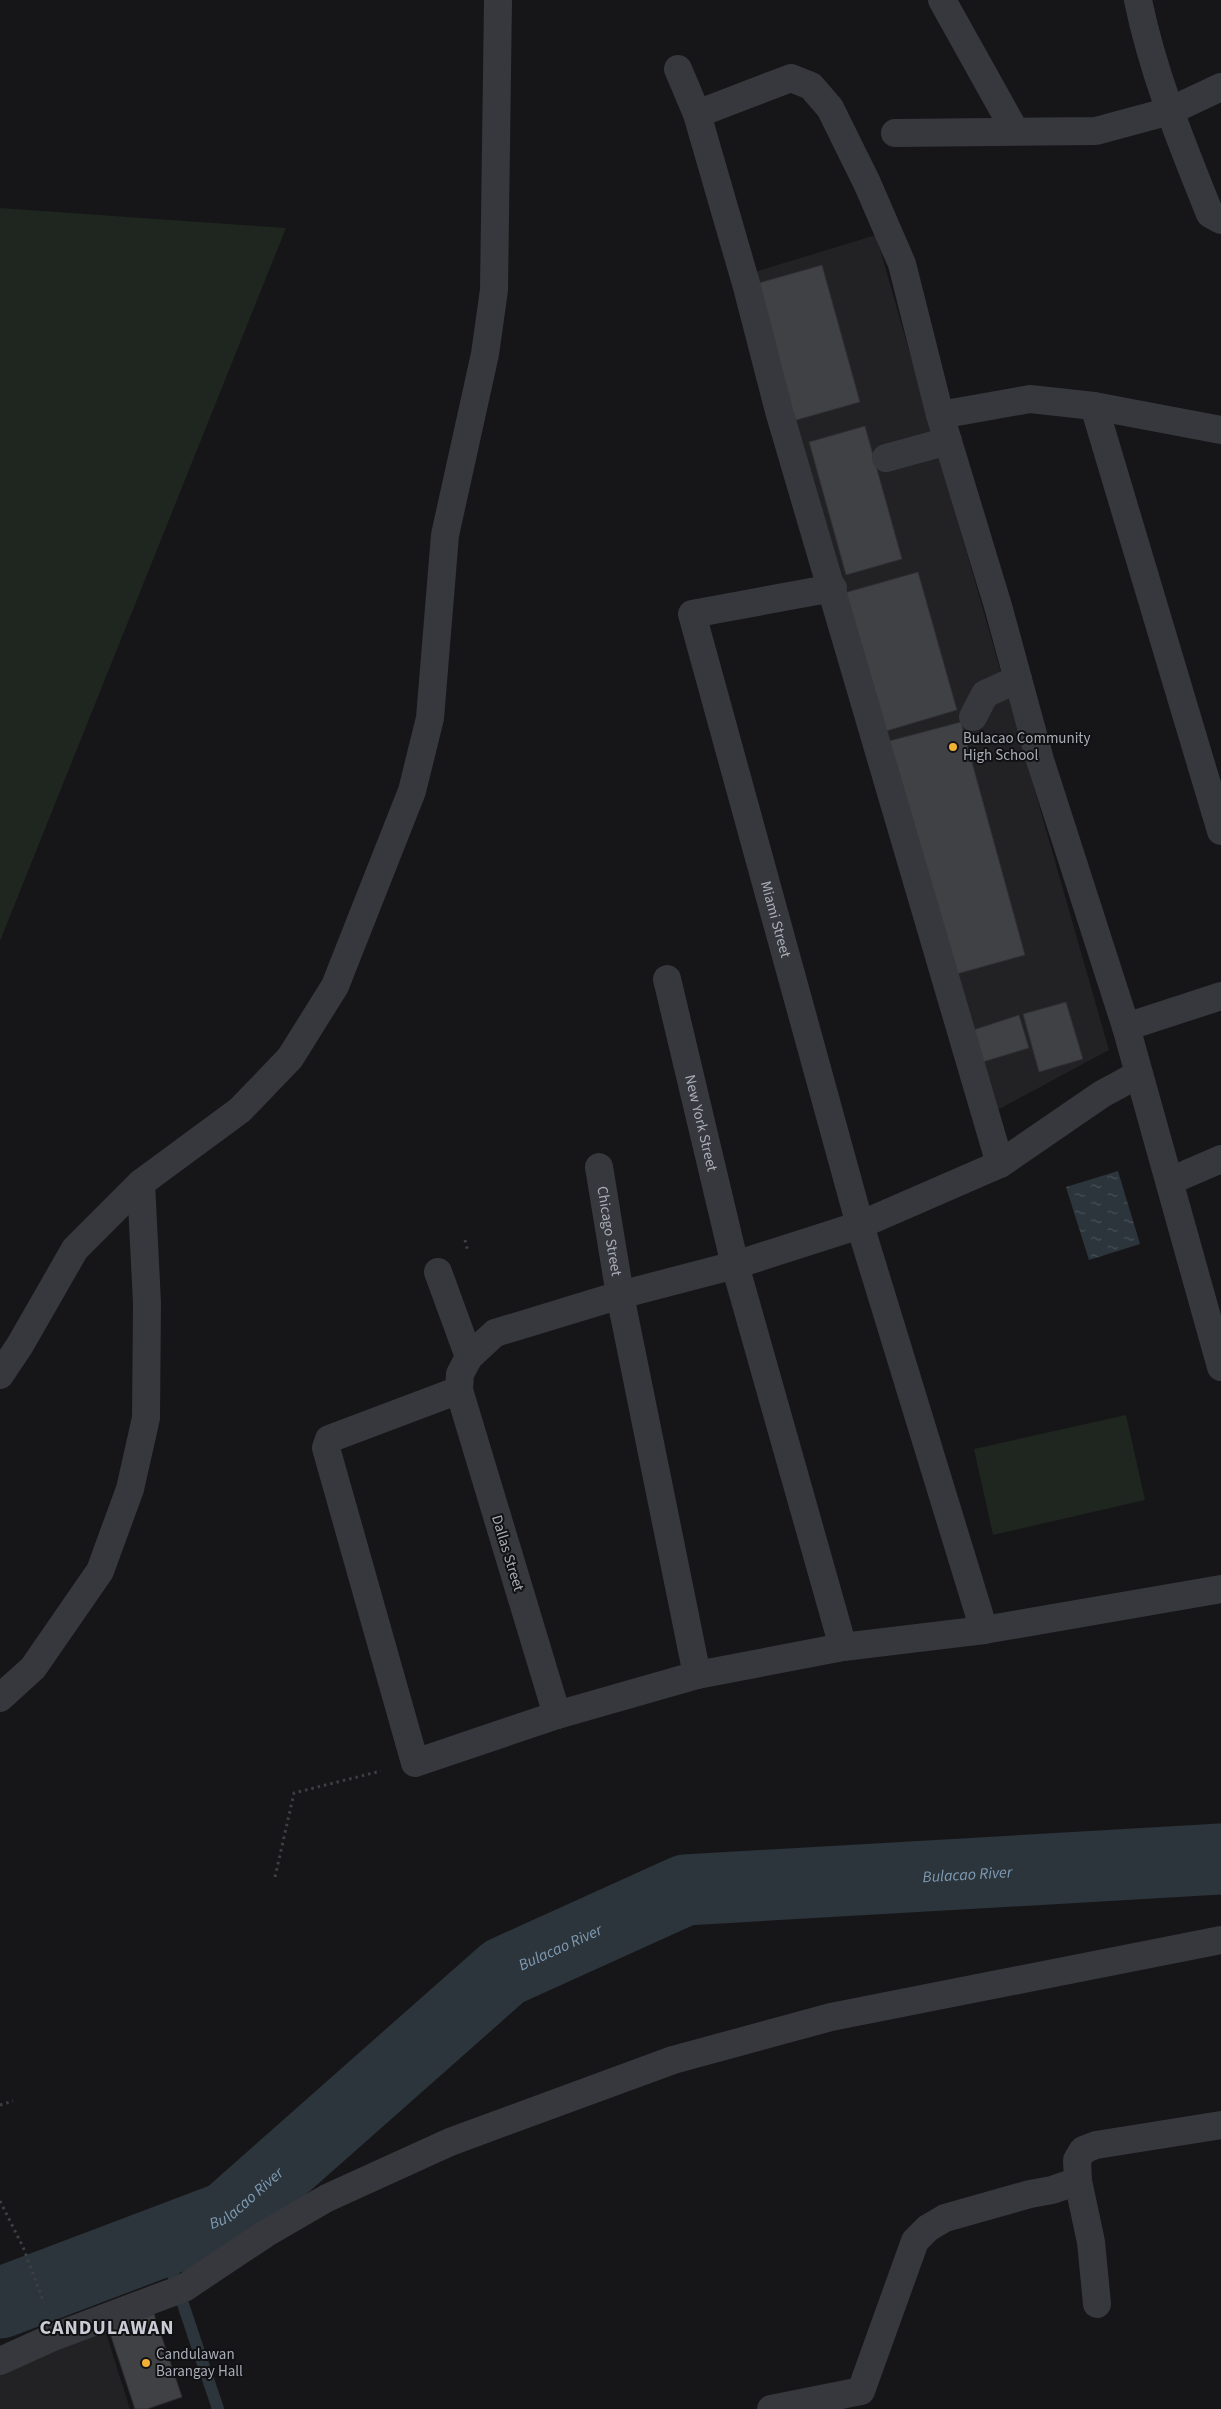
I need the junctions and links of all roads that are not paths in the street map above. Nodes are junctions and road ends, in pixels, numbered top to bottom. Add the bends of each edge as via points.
1 (498, 0) edge
2 (942, 0) edge
3 (1138, 0) edge
4 (678, 68) dead end
5 (1221, 87) edge
6 (1170, 111) junction
7 (697, 114) junction
8 (1015, 131) junction
9 (895, 133) dead end
10 (1221, 220) edge
11 (1094, 406) junction
12 (940, 415) junction
13 (1221, 430) edge
14 (948, 441) junction
15 (886, 458) dead end
16 (833, 588) junction
17 (1018, 679) junction
18 (973, 717) dead end
19 (1221, 831) edge
20 (667, 980) dead end
21 (1221, 996) edge
22 (1126, 1027) junction
23 (1139, 1074) junction
24 (1221, 1159) edge
25 (1000, 1164) junction
26 (599, 1167) dead end
27 (1170, 1181) junction
28 (140, 1183) junction
29 (860, 1225) junction
30 (735, 1265) junction
31 (438, 1272) dead end
32 (620, 1295) junction
33 (469, 1357) junction
34 (1221, 1367) edge
35 (0, 1376) edge
36 (459, 1390) junction
37 (1221, 1589) edge
38 (984, 1630) junction
39 (843, 1648) junction
40 (696, 1675) junction
41 (0, 1698) edge
42 (557, 1715) junction
43 (1221, 1940) edge
44 (1221, 2125) edge
45 (1078, 2181) junction
46 (1097, 2304) dead end
47 (0, 2361) edge
48 (858, 2400) edge
49 (770, 2409) edge

1 - 28 street via 494,290 485,354 445,535 430,718 412,792 336,986 290,1058 240,1110
2 - 8 street
3 - 6 street via 1146,43
4 - 7 street
5 - 6 street
6 - 8 street via 1096,131
6 - 10 street via 1210,214
7 - 12 street via 791,78 811,86 830,108 902,264
7 - 16 street via 779,411
8 - 9 street
11 - 12 street via 1030,399
11 - 13 street
11 - 19 street
12 - 14 street
14 - 15 street
14 - 17 street
16 - 25 street
16 - 29 street, Miami Street via 692,614
17 - 18 street via 985,694
17 - 22 street via 1040,760
20 - 30 street, New York Street
21 - 22 street
22 - 23 street
23 - 25 street via 1102,1094
23 - 27 street
24 - 27 street
25 - 29 street
26 - 32 street, Chicago Street
27 - 34 street
28 - 35 street via 75,1249
28 - 41 street via 147,1303 146,1418 130,1489 100,1571 33,1668
29 - 30 street
29 - 38 street, Miami Street
30 - 32 street
30 - 39 street, New York Street
31 - 33 street
32 - 33 street via 495,1333
32 - 40 street, Chicago Street
33 - 36 street via 460,1374
36 - 42 street, Dallas Street
36 - 42 street via 329,1439 326,1448 415,1763
37 - 38 street
38 - 39 street
39 - 40 street
40 - 42 street
43 - 47 street via 831,2018 673,2060 450,2142 327,2198 264,2234 176,2292 51,2338
44 - 45 street via 1083,2150 1077,2160
45 - 46 street via 1090,2242
45 - 48 street via 945,2218 928,2228 915,2241
48 - 49 street

